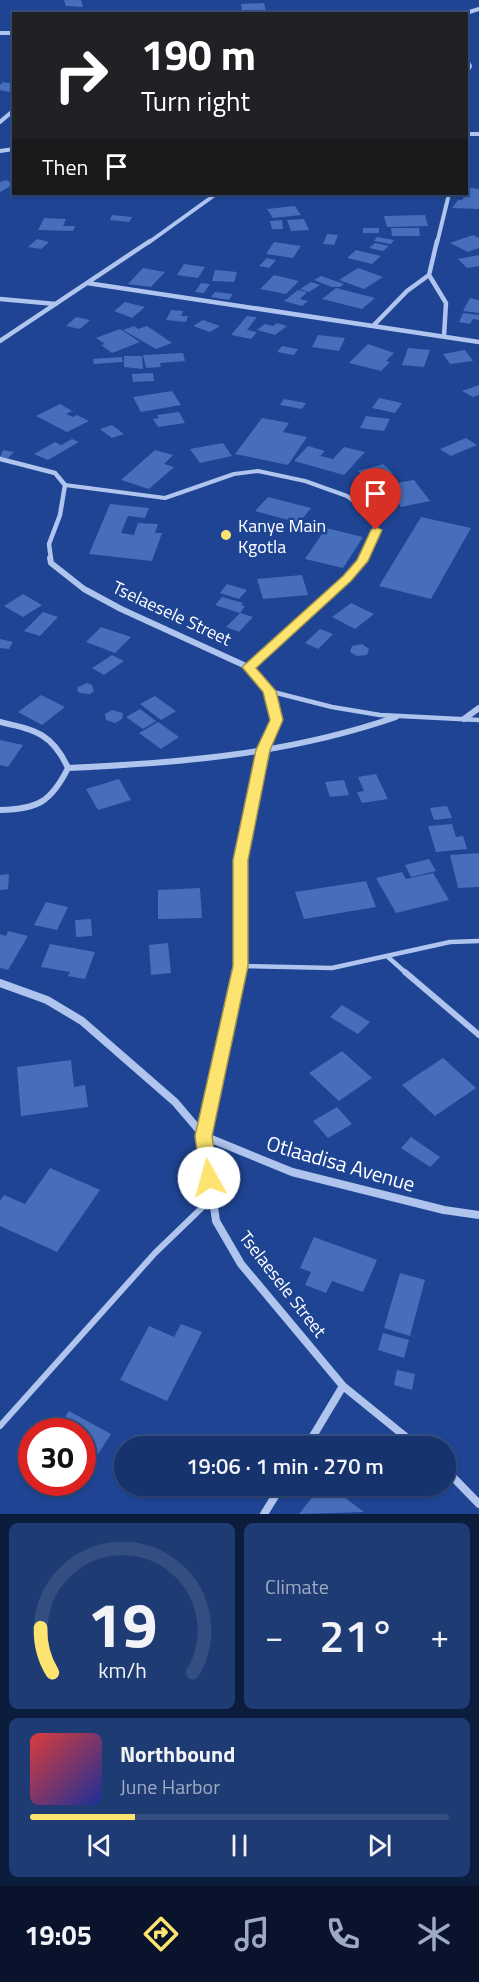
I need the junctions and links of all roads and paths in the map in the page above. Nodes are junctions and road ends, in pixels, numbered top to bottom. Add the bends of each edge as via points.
1 (12, 112) edge
2 (0, 122) edge
3 (215, 195) edge
4 (449, 195) edge
5 (429, 275) junction
6 (87, 284) junction
7 (0, 299) edge
8 (56, 304) junction
9 (373, 326) junction
10 (444, 336) junction
11 (0, 341) edge
12 (479, 342) edge
13 (0, 459) edge
14 (65, 485) junction
15 (248, 667) junction
16 (269, 691) junction
17 (479, 708) edge
18 (396, 717) junction
19 (464, 719) junction
20 (479, 720) edge
21 (0, 722) edge
22 (263, 750) junction
23 (68, 768) junction
24 (0, 810) edge
25 (479, 941) edge
26 (388, 957) junction
27 (240, 966) junction
28 (0, 983) edge
29 (479, 1035) edge
30 (204, 1136) junction
31 (212, 1198) junction
32 (479, 1215) edge
33 (343, 1386) junction
34 (0, 1426) edge
35 (312, 1436) edge
36 (405, 1436) edge
37 (456, 1480) edge
38 (275, 1496) edge
39 (479, 1503) edge
40 (264, 1514) edge

1 - 2 street
3 - 6 street
4 - 5 street
5 - 9 street
5 - 10 street via 446,303
6 - 8 street
6 - 9 street
7 - 8 street
8 - 11 street
9 - 10 street
10 - 12 street
13 - 14 street via 55,473
14 - 15 street, Tselaesele Street via 60,515 49,543 51,563 84,589 121,609
14 - 15 lane via 165,498 234,474 258,471 305,481 346,496 370,514 376,530 362,561
15 - 16 street, Tselaesele Street
16 - 18 lane
16 - 22 street, Tselaesele Street via 276,720
17 - 19 street
18 - 19 lane
18 - 22 street via 327,739
19 - 20 lane
21 - 23 street via 47,736 61,748
22 - 23 street via 169,764
22 - 27 street, Tselaesele Street via 241,860
23 - 24 street via 56,791 38,806
25 - 26 lane via 450,942
26 - 27 lane via 332,968
26 - 29 lane
27 - 30 street, Tselaesele Street
28 - 30 street, Otlaadisa Avenue via 47,1000 82,1021 175,1102
30 - 31 street, Tselaesele Street
30 - 32 street, Otlaadisa Avenue via 292,1172
31 - 33 street, Tselaesele Street via 216,1221 241,1264
31 - 34 lane via 155,1253
33 - 35 street
33 - 36 street, Tselaesele Street
37 - 39 street
38 - 40 street

